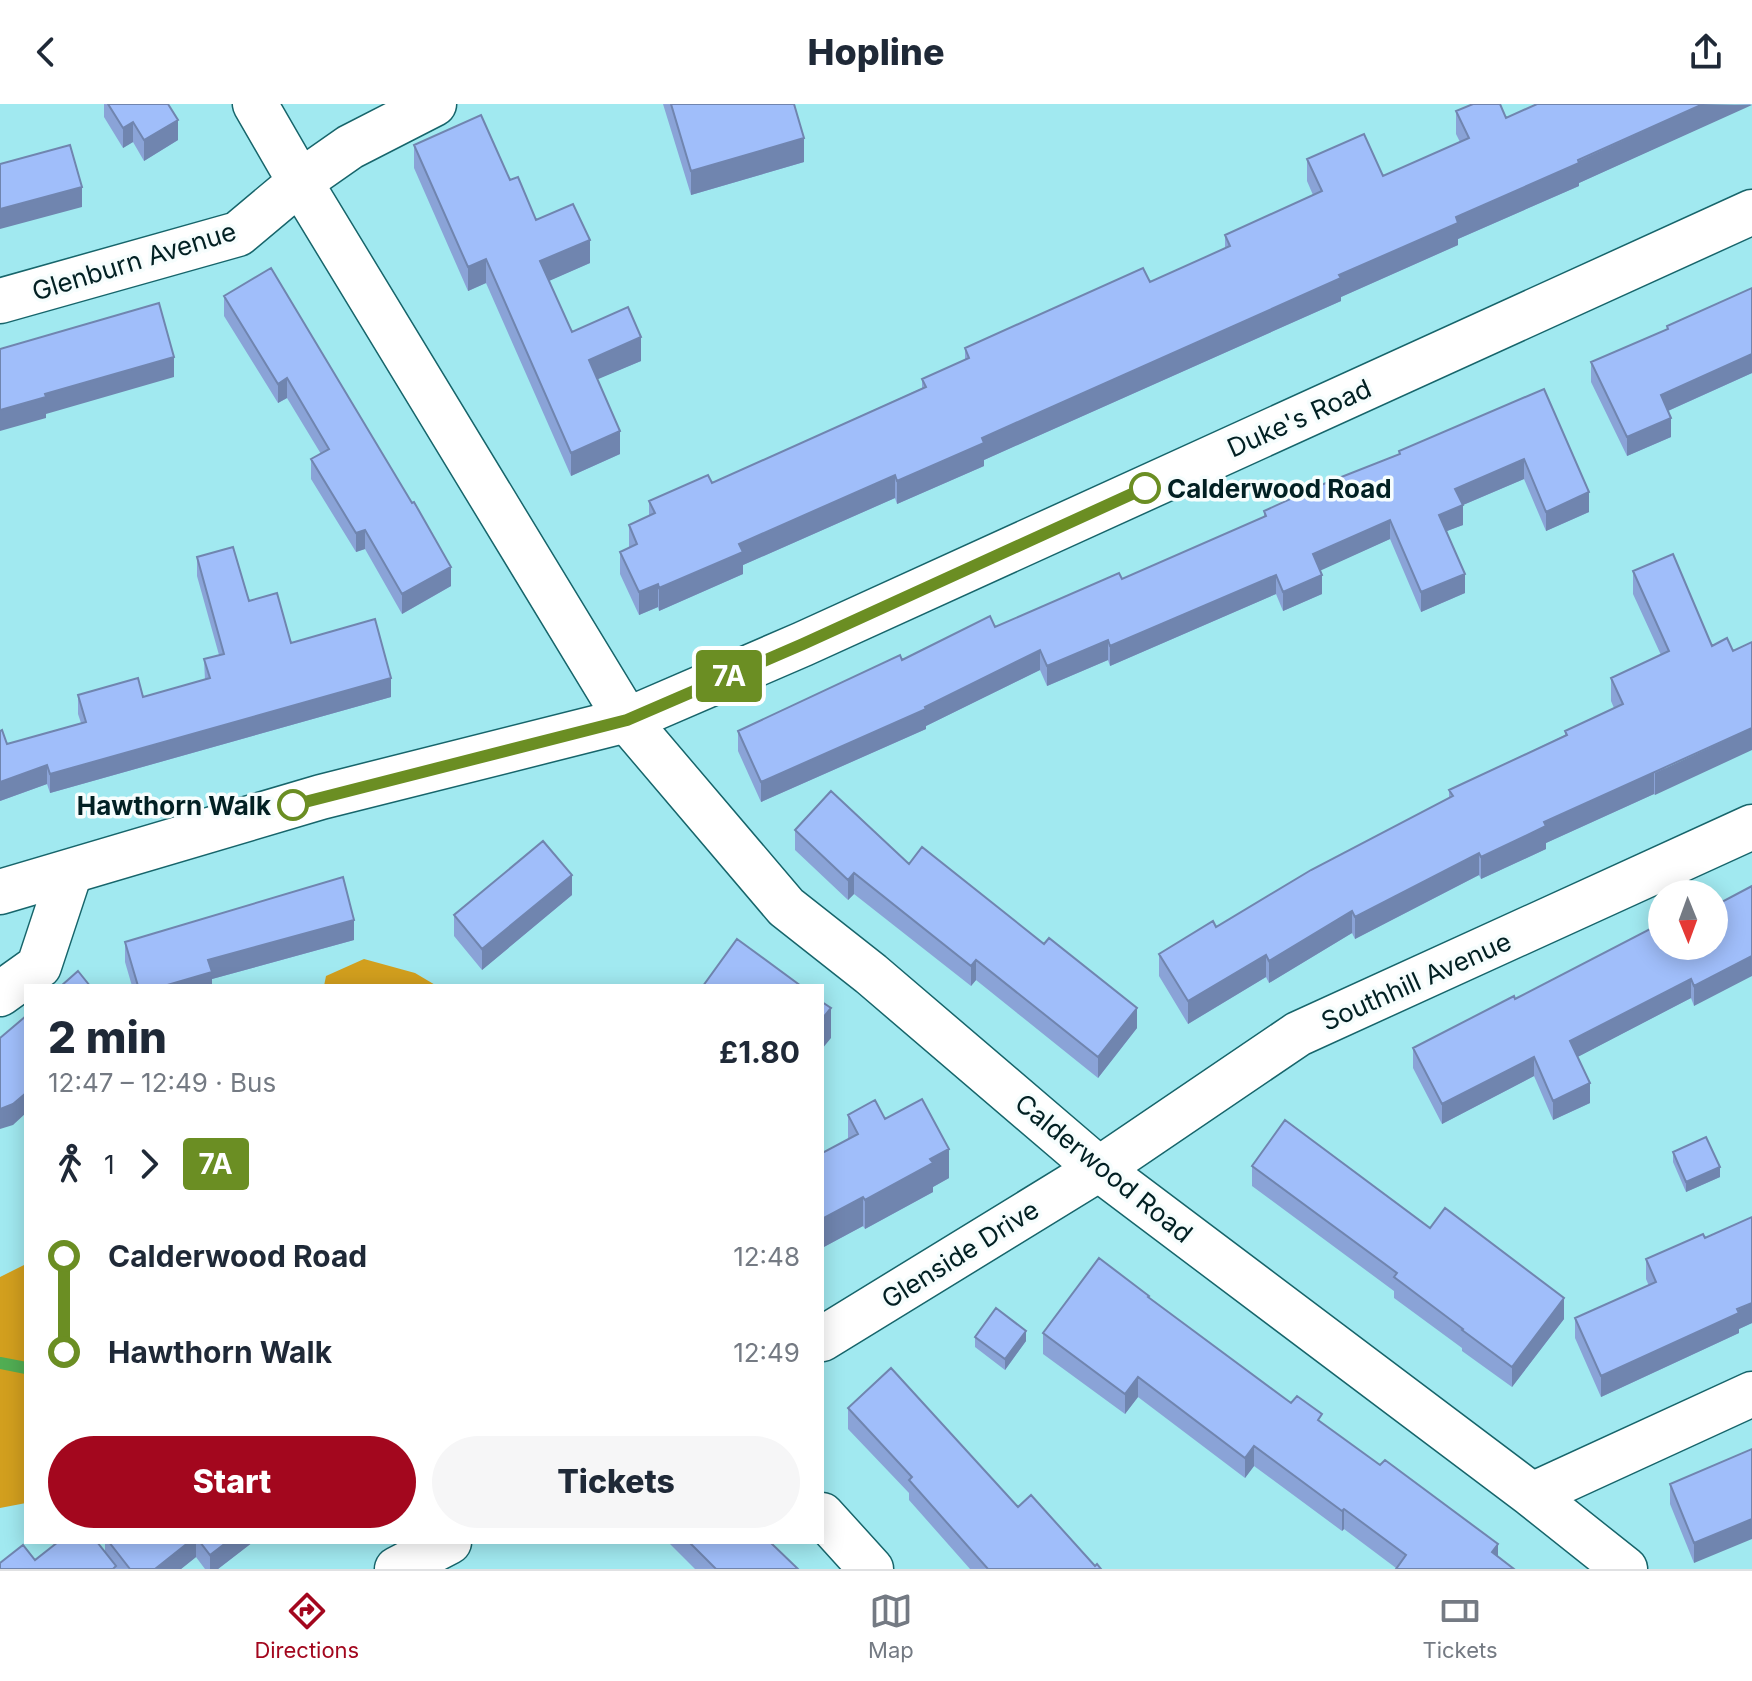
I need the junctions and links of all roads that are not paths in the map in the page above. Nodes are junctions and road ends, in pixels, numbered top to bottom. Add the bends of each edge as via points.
1 (255, 104) edge
2 (434, 104) edge
3 (300, 182) junction
4 (1752, 212) edge
5 (0, 301) edge
6 (627, 720) junction
7 (1752, 827) edge
8 (70, 872) junction
9 (0, 892) edge
10 (0, 994) edge
11 (1099, 1169) junction
12 (824, 1338) edge
13 (1752, 1394) edge
14 (1532, 1495) junction
15 (824, 1517) edge
16 (445, 1544) edge
17 (397, 1569) edge
18 (871, 1569) edge
19 (1625, 1569) edge

1 - 3 street
2 - 3 street, Glenburn Avenue via 350,147
3 - 5 street, Glenburn Avenue via 238,234
3 - 6 street
4 - 6 street, Duke's Road
6 - 8 street, Duke's Road via 321,797
6 - 11 street, Calderwood Road via 786,907
7 - 11 street, Southhill Avenue via 1298,1034
8 - 9 street, Duke's Road
8 - 10 street via 39,966
11 - 12 street, Glenside Drive
11 - 14 street, Calderwood Road
13 - 14 street
14 - 19 street, Calderwood Road
15 - 18 street
16 - 17 street

